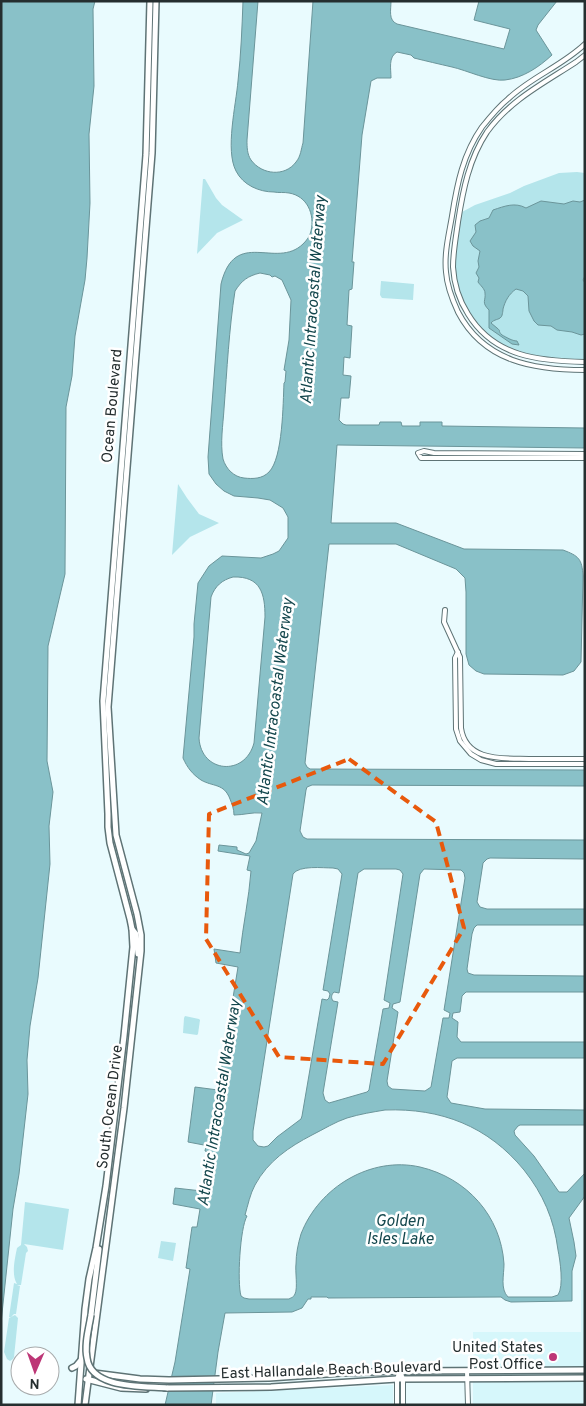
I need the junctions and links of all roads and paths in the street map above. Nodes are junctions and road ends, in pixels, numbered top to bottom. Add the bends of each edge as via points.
1 (150, 1) edge
2 (156, 1) edge
3 (585, 44) edge
4 (152, 53) junction
5 (585, 55) edge
6 (460, 299) junction
7 (453, 302) junction
8 (478, 329) junction
9 (473, 334) junction
10 (500, 346) junction
11 (496, 352) junction
12 (558, 362) junction
13 (585, 362) edge
14 (557, 370) junction
15 (585, 370) edge
16 (585, 454) edge
17 (585, 458) edge
18 (444, 610) dead end
19 (458, 652) junction
20 (585, 759) edge
21 (585, 764) edge
22 (111, 813) junction
23 (119, 881) junction
24 (139, 924) junction
25 (132, 929) junction
26 (139, 975) junction
27 (106, 1186) junction
28 (84, 1317) junction
29 (93, 1334) junction
30 (90, 1356) junction
31 (82, 1359) junction
32 (72, 1368) dead end
33 (81, 1370) junction
34 (585, 1370) edge
35 (400, 1371) junction
36 (467, 1371) junction
37 (89, 1372) junction
38 (103, 1374) junction
39 (81, 1378) junction
40 (286, 1378) junction
41 (585, 1378) edge
42 (88, 1379) junction
43 (397, 1379) junction
44 (403, 1379) junction
45 (468, 1379) junction
46 (102, 1384) junction
47 (271, 1387) junction
48 (167, 1388) junction
49 (86, 1392) junction
50 (78, 1405) edge
51 (85, 1405) edge
52 (397, 1405) edge
53 (403, 1405) edge
54 (468, 1405) edge

1 - 4 main road, Ocean Boulevard
2 - 4 main road, Ocean Boulevard
3 - 7 street via 508,98 493,113 471,146 459,178 447,247 447,282
4 - 22 main road, Ocean Boulevard via 152,144 102,706
5 - 6 street via 513,104 496,120 478,148 467,175 454,251 453,268
6 - 7 street
6 - 8 street
7 - 9 street
8 - 9 street
8 - 10 street
9 - 11 street
10 - 11 street
10 - 12 street via 532,358
11 - 14 street via 513,360
12 - 13 street
12 - 14 street
14 - 15 street
16 - 17 street via 418,453 422,458
18 - 19 street via 444,622
19 - 20 street via 461,732 473,749 493,758
19 - 21 street via 455,658 456,728 460,741 471,754 496,764
22 - 23 main road, South Ocean Drive via 108,827
22 - 24 main road, South Ocean Drive
23 - 24 main road
23 - 25 main road, South Ocean Drive
24 - 26 main road, South Ocean Drive
25 - 26 main road via 136,934
25 - 27 main road, South Ocean Drive via 127,1008
26 - 29 main road, South Ocean Drive
27 - 28 main road, South Ocean Drive
27 - 48 main road, bridge via 86,1355 88,1363 96,1375 109,1382
28 - 29 main road via 87,1331
28 - 31 main road, South Ocean Drive
29 - 30 main road, South Ocean Drive
30 - 37 main road, South Ocean Drive
30 - 38 main road via 92,1367
31 - 32 main road
31 - 33 main road, South Ocean Drive
33 - 37 main road, East Hallandale Beach Boulevard
33 - 39 main road, South Ocean Drive
34 - 36 main road, East Hallandale Beach Boulevard
35 - 36 main road, East Hallandale Beach Boulevard
35 - 40 main road, East Hallandale Beach Boulevard
35 - 43 street
35 - 44 street
36 - 45 street
37 - 38 main road, East Hallandale Beach Boulevard
37 - 42 main road, South Ocean Drive
38 - 40 main road, East Hallandale Beach Boulevard via 145,1380
39 - 42 main road, East Hallandale Beach Boulevard
39 - 50 main road, South Ocean Drive
40 - 47 main road
41 - 45 main road, East Hallandale Beach Boulevard
42 - 46 main road, East Hallandale Beach Boulevard
42 - 49 main road, South Ocean Drive
43 - 44 main road, East Hallandale Beach Boulevard
43 - 47 main road, East Hallandale Beach Boulevard
43 - 52 street
44 - 45 main road, East Hallandale Beach Boulevard
44 - 53 street
45 - 54 street
46 - 48 main road, East Hallandale Beach Boulevard, bridge via 130,1389
46 - 49 main road via 91,1384
47 - 48 main road, East Hallandale Beach Boulevard
49 - 51 main road, South Ocean Drive

